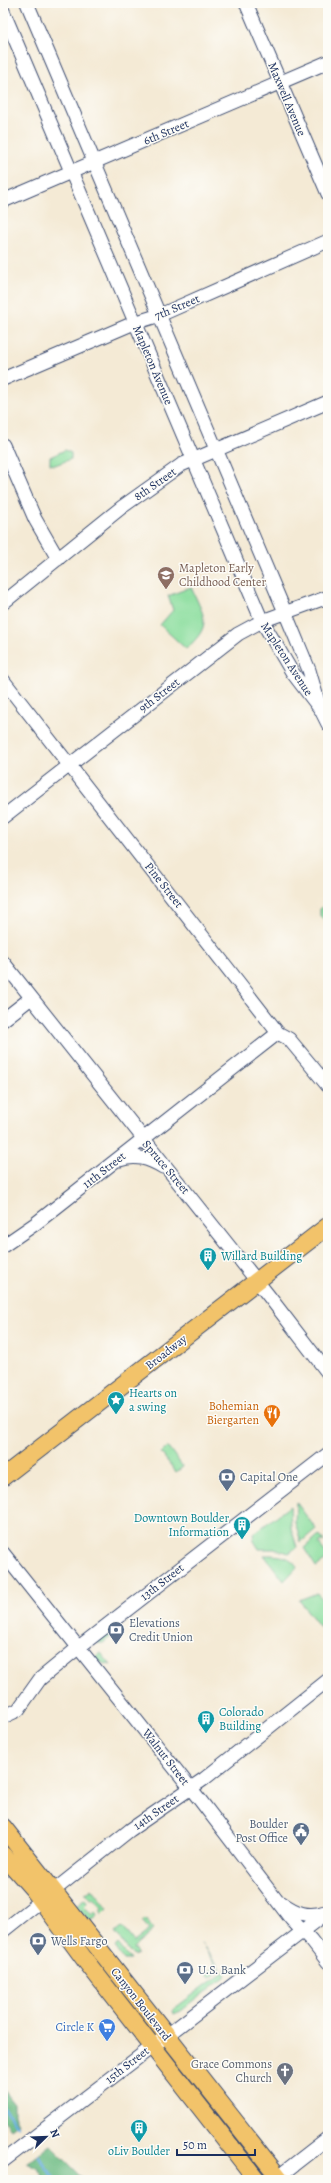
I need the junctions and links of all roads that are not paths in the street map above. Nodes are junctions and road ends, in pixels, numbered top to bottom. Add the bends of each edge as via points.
1 (27, 3) edge
2 (246, 3) edge
3 (3, 11) edge
4 (328, 62) edge
5 (280, 83) junction
6 (93, 163) junction
7 (70, 173) junction
8 (328, 194) edge
9 (3, 202) edge
10 (328, 241) edge
11 (160, 315) junction
12 (134, 323) junction
13 (3, 379) edge
14 (328, 402) edge
15 (3, 445) edge
16 (217, 450) junction
17 (193, 460) junction
18 (58, 559) junction
19 (328, 597) edge
20 (3, 603) edge
21 (285, 612) junction
22 (262, 621) junction
23 (3, 680) edge
24 (321, 710) junction
25 (328, 724) edge
26 (70, 764) junction
27 (3, 817) edge
28 (3, 962) edge
29 (31, 998) junction
30 (3, 1020) edge
31 (278, 1033) junction
32 (328, 1086) edge
33 (143, 1140) junction
34 (108, 1167) junction
35 (167, 1169) junction
36 (328, 1226) edge
37 (3, 1246) edge
38 (257, 1282) junction
39 (328, 1373) edge
40 (328, 1454) edge
41 (3, 1478) edge
42 (3, 1552) edge
43 (79, 1647) junction
44 (328, 1680) edge
45 (3, 1717) edge
46 (190, 1788) junction
47 (3, 1826) edge
48 (3, 1855) edge
49 (48, 1897) junction
50 (276, 1899) junction
51 (328, 1911) edge
52 (3, 1931) edge
53 (301, 1932) junction
54 (328, 1962) edge
55 (159, 2040) junction
56 (328, 2138) edge
57 (3, 2161) edge
58 (278, 2179) edge
59 (257, 2180) edge

1 - 6 street, Mapleton Avenue
2 - 5 street, Maxwell Avenue
3 - 7 street, Mapleton Avenue
4 - 5 street, 6th Street
5 - 6 street, 6th Street
5 - 8 street, Maxwell Avenue
6 - 7 street, 6th Street
6 - 11 street, Mapleton Avenue
7 - 9 street, 6th Street
7 - 12 street, Mapleton Avenue
10 - 11 street, 7th Street
11 - 12 street, 7th Street
11 - 16 street, Mapleton Avenue
12 - 13 street, 7th Street
12 - 17 street, Mapleton Avenue
14 - 16 street, 8th Street
15 - 18 street via 35,519
16 - 17 street, 8th Street
16 - 21 street, Mapleton Avenue
17 - 18 street, 8th Street via 122,507
17 - 22 street, Mapleton Avenue
18 - 20 street, 8th Street
19 - 21 street, 9th Street
21 - 22 street, 9th Street
21 - 24 street, Mapleton Avenue
22 - 24 street, Mapleton Avenue via 292,672
22 - 26 street, 9th Street via 224,644
23 - 26 street, Pine Street
24 - 25 street, Mapleton Avenue
26 - 27 street, 9th Street
26 - 31 street, Pine Street
28 - 29 street, Spruce Street
29 - 30 street
29 - 33 street, Spruce Street
31 - 32 street, Pine Street via 289,1039
31 - 33 street, 11th Street
33 - 34 street, 11th Street
33 - 35 street, Spruce Street
34 - 35 street via 123,1159 139,1157
34 - 37 street, 11th Street
35 - 38 street, Spruce Street
36 - 38 main road, Broadway
38 - 39 street, Spruce Street
38 - 41 main road, Broadway
40 - 43 street, 13th Street
42 - 43 street, Walnut Street
43 - 45 street, 13th Street via 40,1679 18,1710
43 - 46 street, Walnut Street
44 - 46 street, 14th Street
46 - 49 street, 14th Street via 130,1830
46 - 50 street, Walnut Street
47 - 49 main road, Canyon Boulevard
48 - 49 main road, Canyon Boulevard
49 - 52 street, 14th Street
49 - 55 main road, Canyon Boulevard via 85,1960
50 - 51 street via 299,1914 312,1915
50 - 53 street, Walnut Street
51 - 53 street, 15th Street
53 - 54 street, Walnut Street
53 - 55 street, 15th Street
55 - 57 street, 15th Street
55 - 58 main road, Canyon Boulevard
55 - 59 main road, Canyon Boulevard
56 - 58 street

